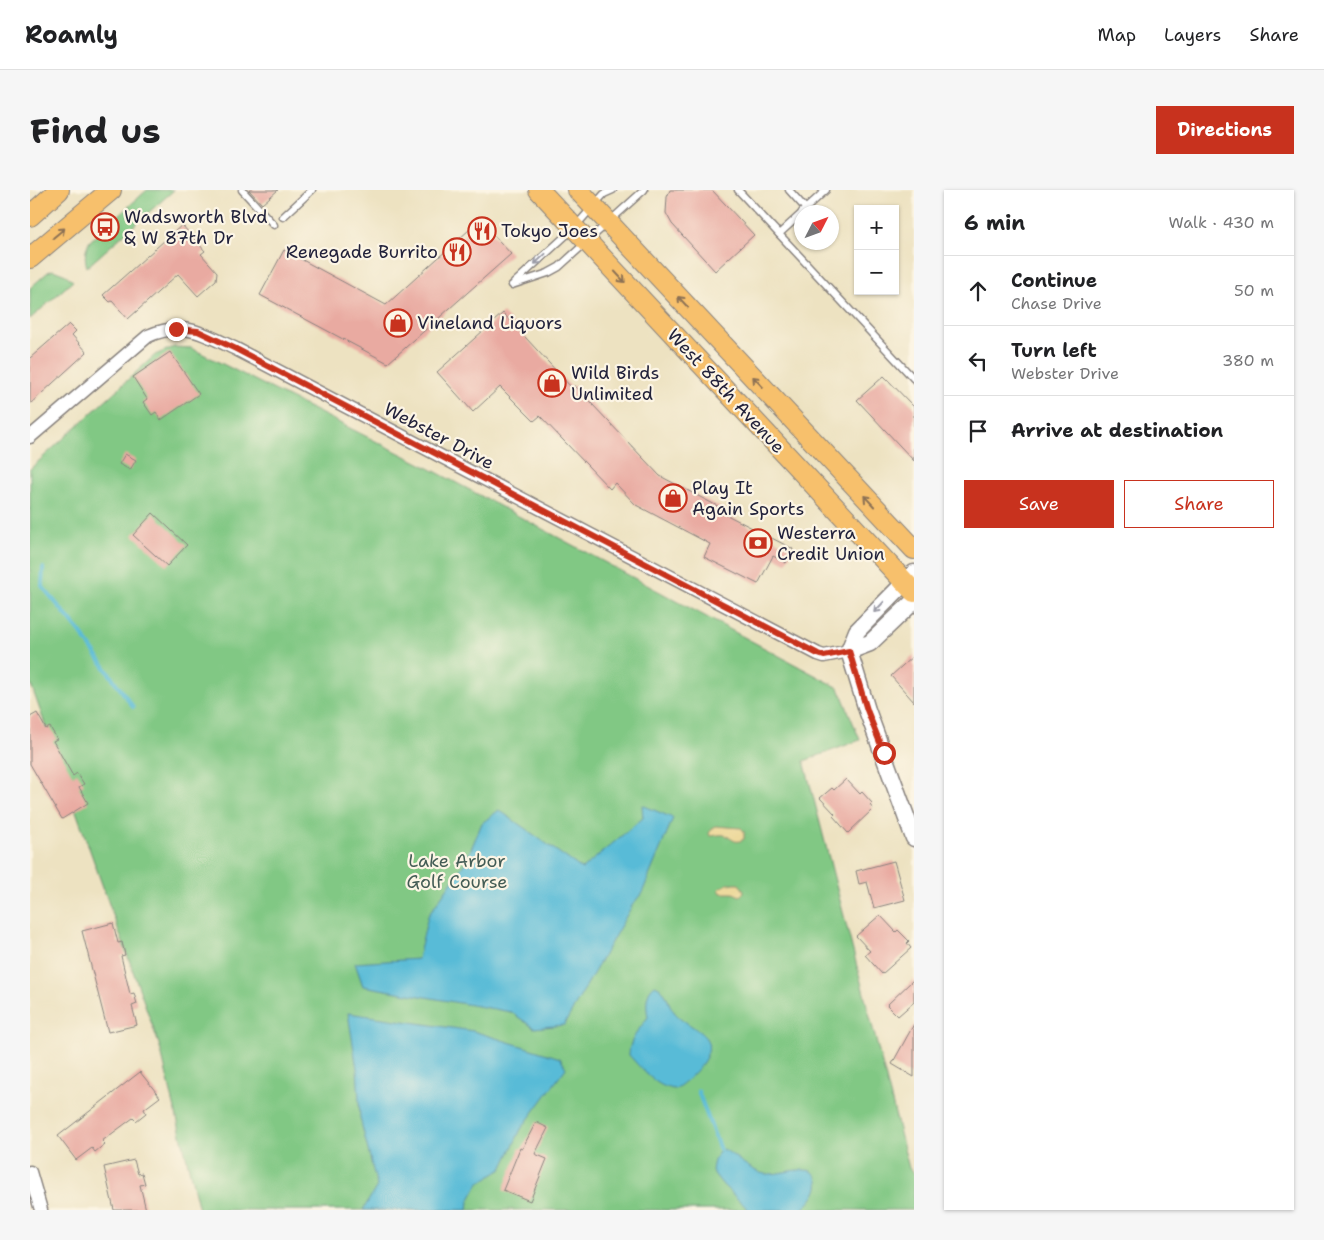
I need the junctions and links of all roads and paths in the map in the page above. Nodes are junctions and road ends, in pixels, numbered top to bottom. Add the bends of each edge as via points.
1 (59, 190) edge
2 (111, 190) edge
3 (242, 190) edge
4 (312, 190) edge
5 (539, 190) edge
6 (578, 190) edge
7 (613, 190) edge
8 (644, 190) edge
9 (738, 190) edge
10 (789, 190) edge
11 (826, 190) edge
12 (799, 205) edge
13 (810, 205) edge
14 (594, 206) junction
15 (30, 216) edge
16 (283, 217) dead end
17 (794, 220) edge
18 (608, 222) junction
19 (274, 225) dead end
20 (580, 234) junction
21 (779, 234) junction
22 (30, 258) edge
23 (914, 378) edge
24 (30, 437) edge
25 (914, 549) edge
26 (911, 582) edge
27 (914, 601) edge
28 (849, 651) junction
29 (914, 838) edge
30 (30, 1172) edge
31 (41, 1210) edge

1 - 15 main road
22 -> 2 main road
3 - 19 lane
4 - 16 lane
5 - 20 main road, West 88th Avenue
6 - 14 main road, West 88th Avenue
7 - 14 lane via 604,194
8 - 18 lane
9 - 21 lane
10 - 12 lane
11 - 13 lane
14 - 18 main road, West 88th Avenue
14 - 20 lane
17 - 21 lane
18 - 20 lane
25 -> 18 main road, West 88th Avenue
20 -> 20 lane via 512,285 559,267
20 -> 26 main road, West 88th Avenue
21 - 23 lane
24 - 28 street, Webster Drive via 148,336 162,330 198,331 818,654 824,656
26 -> 28 street via 857,631
27 - 28 street via 870,643
28 - 29 street
30 - 31 street

